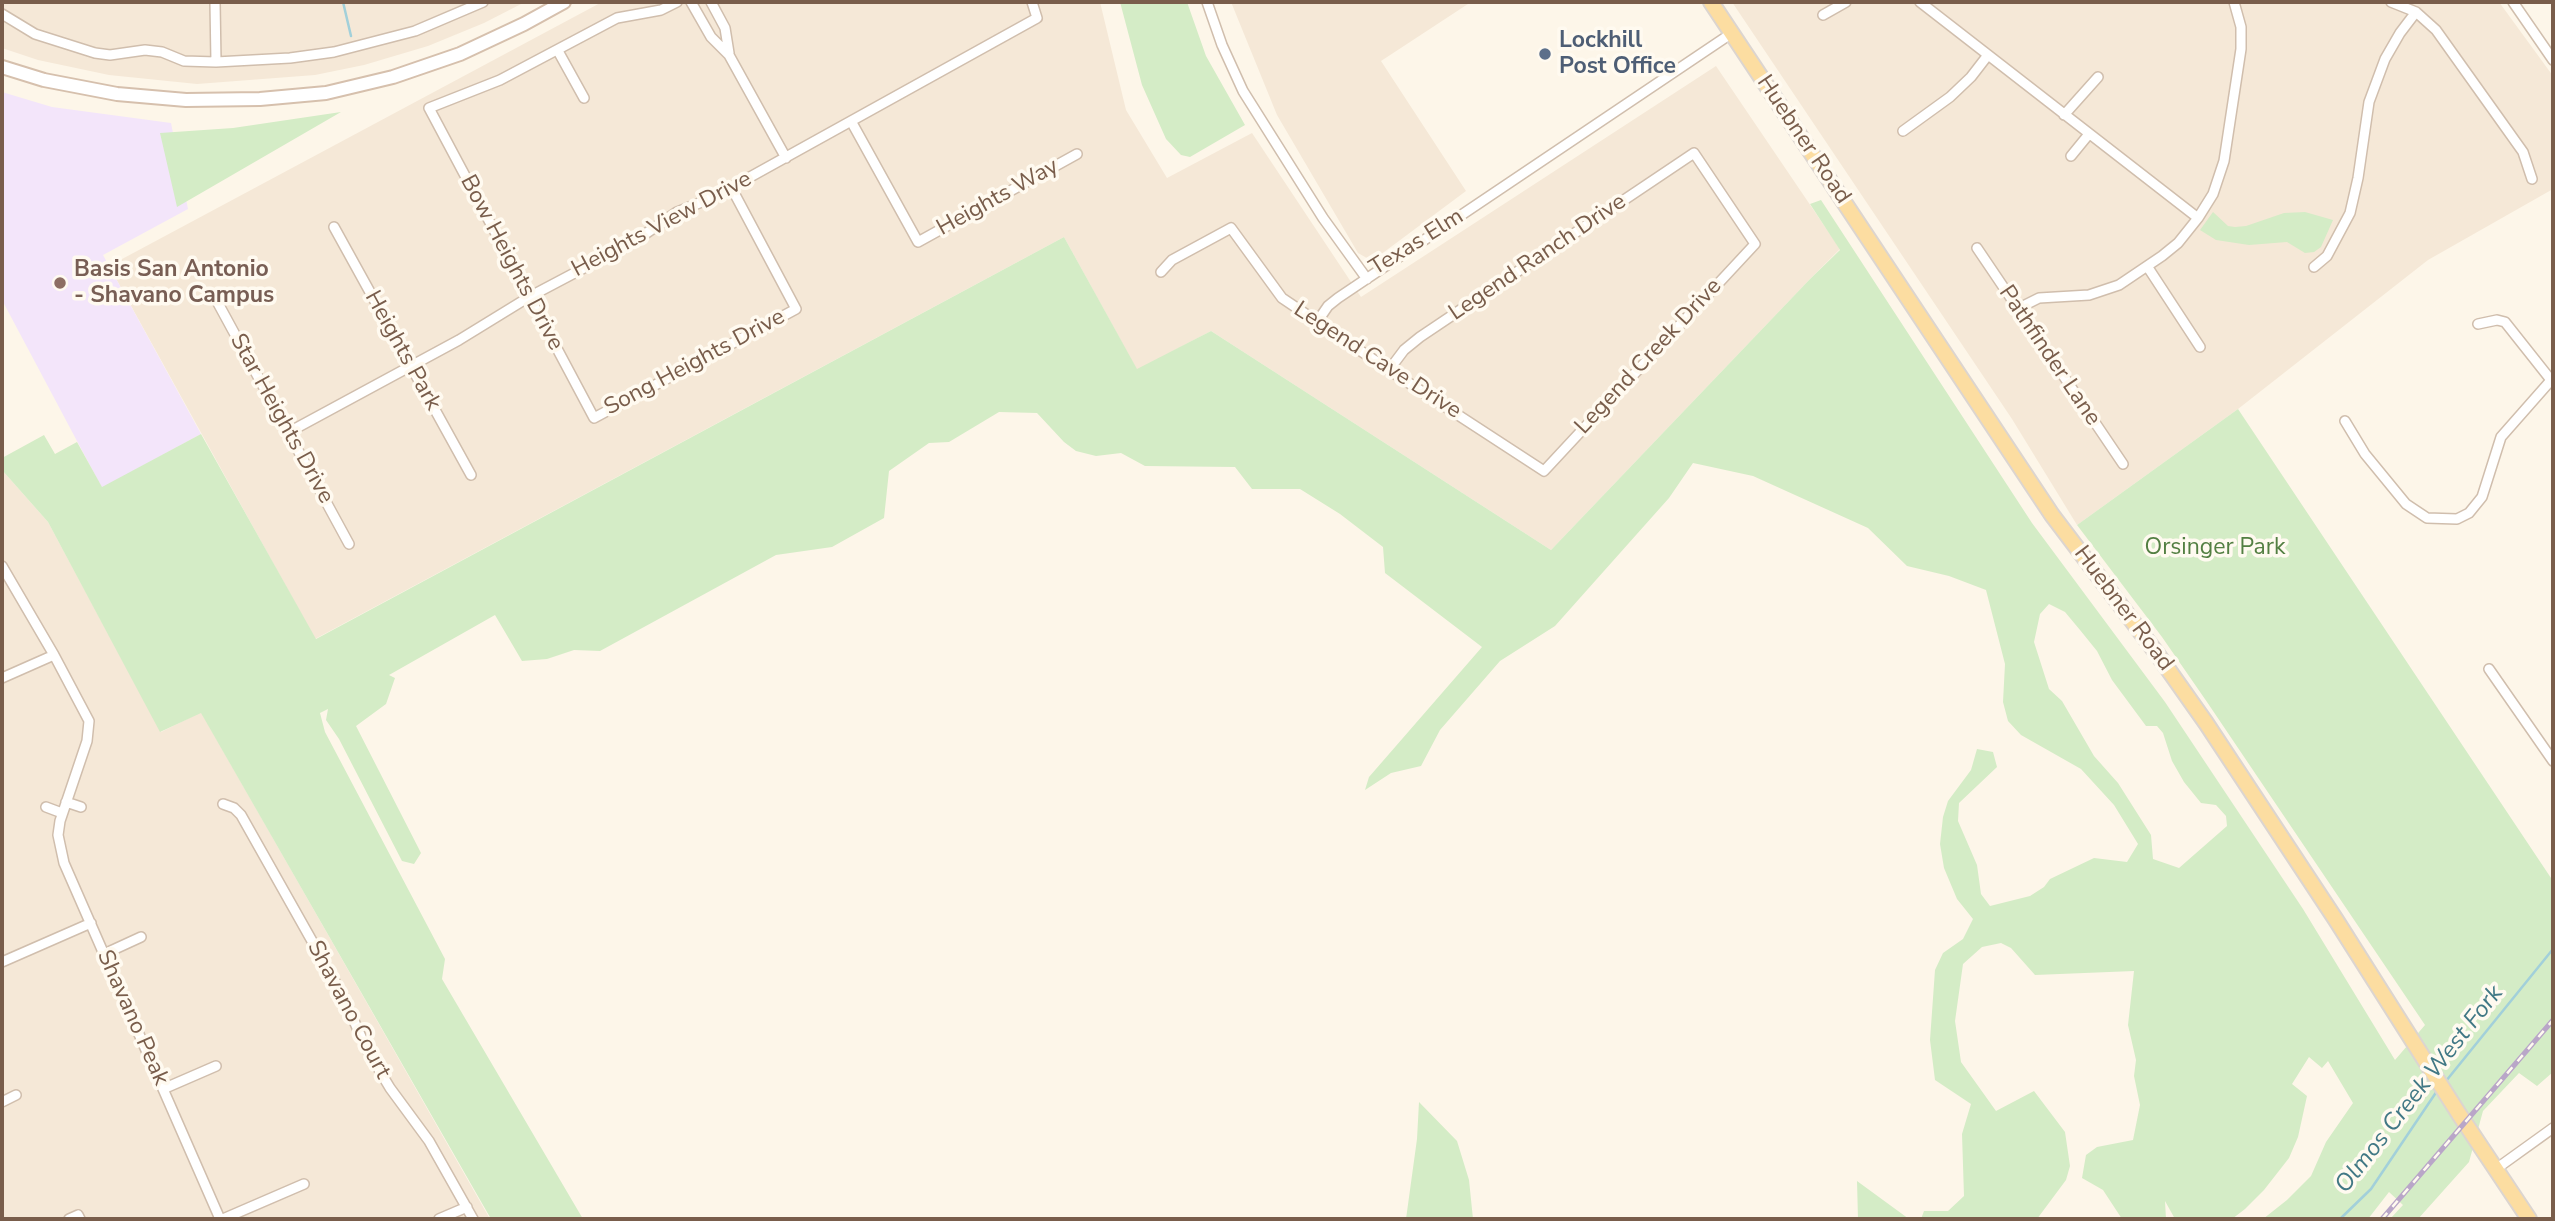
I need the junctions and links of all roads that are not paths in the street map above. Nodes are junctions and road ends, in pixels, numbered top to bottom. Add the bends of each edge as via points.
1 (215, 2) edge
2 (483, 2) edge
3 (564, 2) edge
4 (677, 2) edge
5 (691, 2) edge
6 (711, 2) edge
7 (1032, 2) edge
8 (1207, 2) edge
9 (1711, 2) edge
10 (1846, 2) edge
11 (1920, 2) edge
12 (2234, 2) edge
13 (2391, 2) edge
14 (2513, 2) edge
15 (2416, 12) junction
16 (2, 14) edge
17 (1823, 15) dead end
18 (1732, 33) junction
19 (558, 51) junction
20 (729, 55) junction
21 (1988, 55) junction
22 (2553, 60) edge
23 (216, 62) junction
24 (2, 67) edge
25 (2098, 77) dead end
26 (584, 98) dead end
27 (2064, 116) junction
28 (851, 121) junction
29 (1903, 131) dead end
30 (2089, 134) junction
31 (1694, 153) joint
32 (1077, 154) dead end
33 (2071, 156) dead end
34 (786, 158) junction
35 (2532, 179) dead end
36 (731, 187) junction
37 (2198, 218) junction
38 (334, 227) dead end
39 (1977, 248) dead end
40 (2147, 267) junction
41 (2314, 267) dead end
42 (1161, 272) dead end
43 (1367, 279) junction
44 (213, 294) dead end
45 (530, 297) junction
46 (2017, 309) junction
47 (1317, 322) junction
48 (2478, 324) dead end
49 (2200, 346) dead end
50 (410, 366) junction
51 (1389, 370) junction
52 (2552, 379) edge
53 (594, 418) joint
54 (2345, 421) dead end
55 (289, 432) junction
56 (2123, 464) dead end
57 (1544, 471) joint
58 (471, 475) dead end
59 (349, 544) dead end
60 (2, 566) edge
61 (54, 655) junction
62 (2489, 669) dead end
63 (2, 678) edge
64 (2553, 761) edge
65 (66, 802) junction
66 (223, 804) dead end
67 (46, 807) dead end
68 (81, 807) dead end
69 (62, 813) junction
70 (90, 923) junction
71 (141, 937) dead end
72 (104, 954) junction
73 (2, 961) edge
74 (216, 1066) dead end
75 (163, 1089) junction
76 (16, 1096) dead end
77 (2, 1102) edge
78 (2553, 1128) edge
79 (2496, 1169) junction
80 (304, 1184) dead end
81 (467, 1207) junction
82 (221, 1219) edge
83 (439, 1219) edge
84 (473, 1219) edge
85 (2529, 1219) edge

1 - 23 street
2 - 23 street via 415,31 334,52
3 - 24 main road via 460,54 326,93 186,100 117,94
4 - 19 street via 661,10 617,18
5 - 20 street via 711,37
6 - 20 street via 725,28
7 - 28 street, Heights View Drive via 1037,18
8 - 43 street, Texas Elm via 1243,91
9 - 18 main road, Huebner Road
10 - 17 street
11 - 21 street
12 - 37 street via 2241,49 2224,161 2213,194
13 - 15 street
14 - 22 street
15 - 35 street via 2464,67 2523,152
15 - 41 street via 2385,59 2369,102 2350,213 2327,256
16 - 23 street via 35,34 95,53 145,50 184,61
18 - 43 street, Texas Elm
18 - 79 main road, Huebner Road via 2052,514 2206,723
19 - 26 street
19 - 45 street, Bow Heights Drive via 429,108
20 - 34 street
21 - 27 street
21 - 29 street via 1950,97
25 - 27 street
27 - 30 street
28 - 32 street, Heights Way via 918,242
28 - 34 street, Heights View Drive
30 - 33 street
30 - 37 street
31 - 51 street, Legend Ranch Drive via 1420,337
31 - 57 street, Legend Creek Drive via 1755,244
34 - 36 street, Heights View Drive
36 - 45 street, Heights View Drive via 677,212 635,241
36 - 53 street, Song Heights Drive via 796,309
37 - 40 street via 2178,243
38 - 50 street, Heights Park
39 - 46 street, Pathfinder Lane
40 - 46 street via 2104,292 2039,298
40 - 49 street
42 - 47 street, Legend Cave Drive via 1172,260 1231,228 1282,298
43 - 47 street via 1328,306
44 - 55 street, Star Heights Drive
45 - 50 street, Heights View Drive
45 - 53 street, Bow Heights Drive
46 - 56 street, Pathfinder Lane
47 - 51 street, Legend Cave Drive
48 - 52 street via 2497,320 2510,326
50 - 55 street, Heights View Drive
50 - 58 street, Heights Park
51 - 57 street, Legend Cave Drive
52 - 54 street via 2501,437 2482,497 2458,519 2427,518 2406,504
55 - 59 street, Star Heights Drive
60 - 61 street, Shavano Peak
61 - 63 street
61 - 65 street, Shavano Peak via 89,721 87,741
62 - 64 street
65 - 68 street
65 - 69 street, Shavano Peak
66 - 81 street, Shavano Court via 241,816 343,996 366,1048
67 - 69 street
69 - 70 street, Shavano Peak via 60,849
70 - 72 street, Shavano Peak
70 - 73 street
71 - 72 street
72 - 75 street, Shavano Peak
74 - 75 street
75 - 82 street, Shavano Peak
76 - 77 street
78 - 79 street
79 - 85 main road, Huebner Road
80 - 82 street
81 - 83 street
81 - 84 street, Shavano Court

